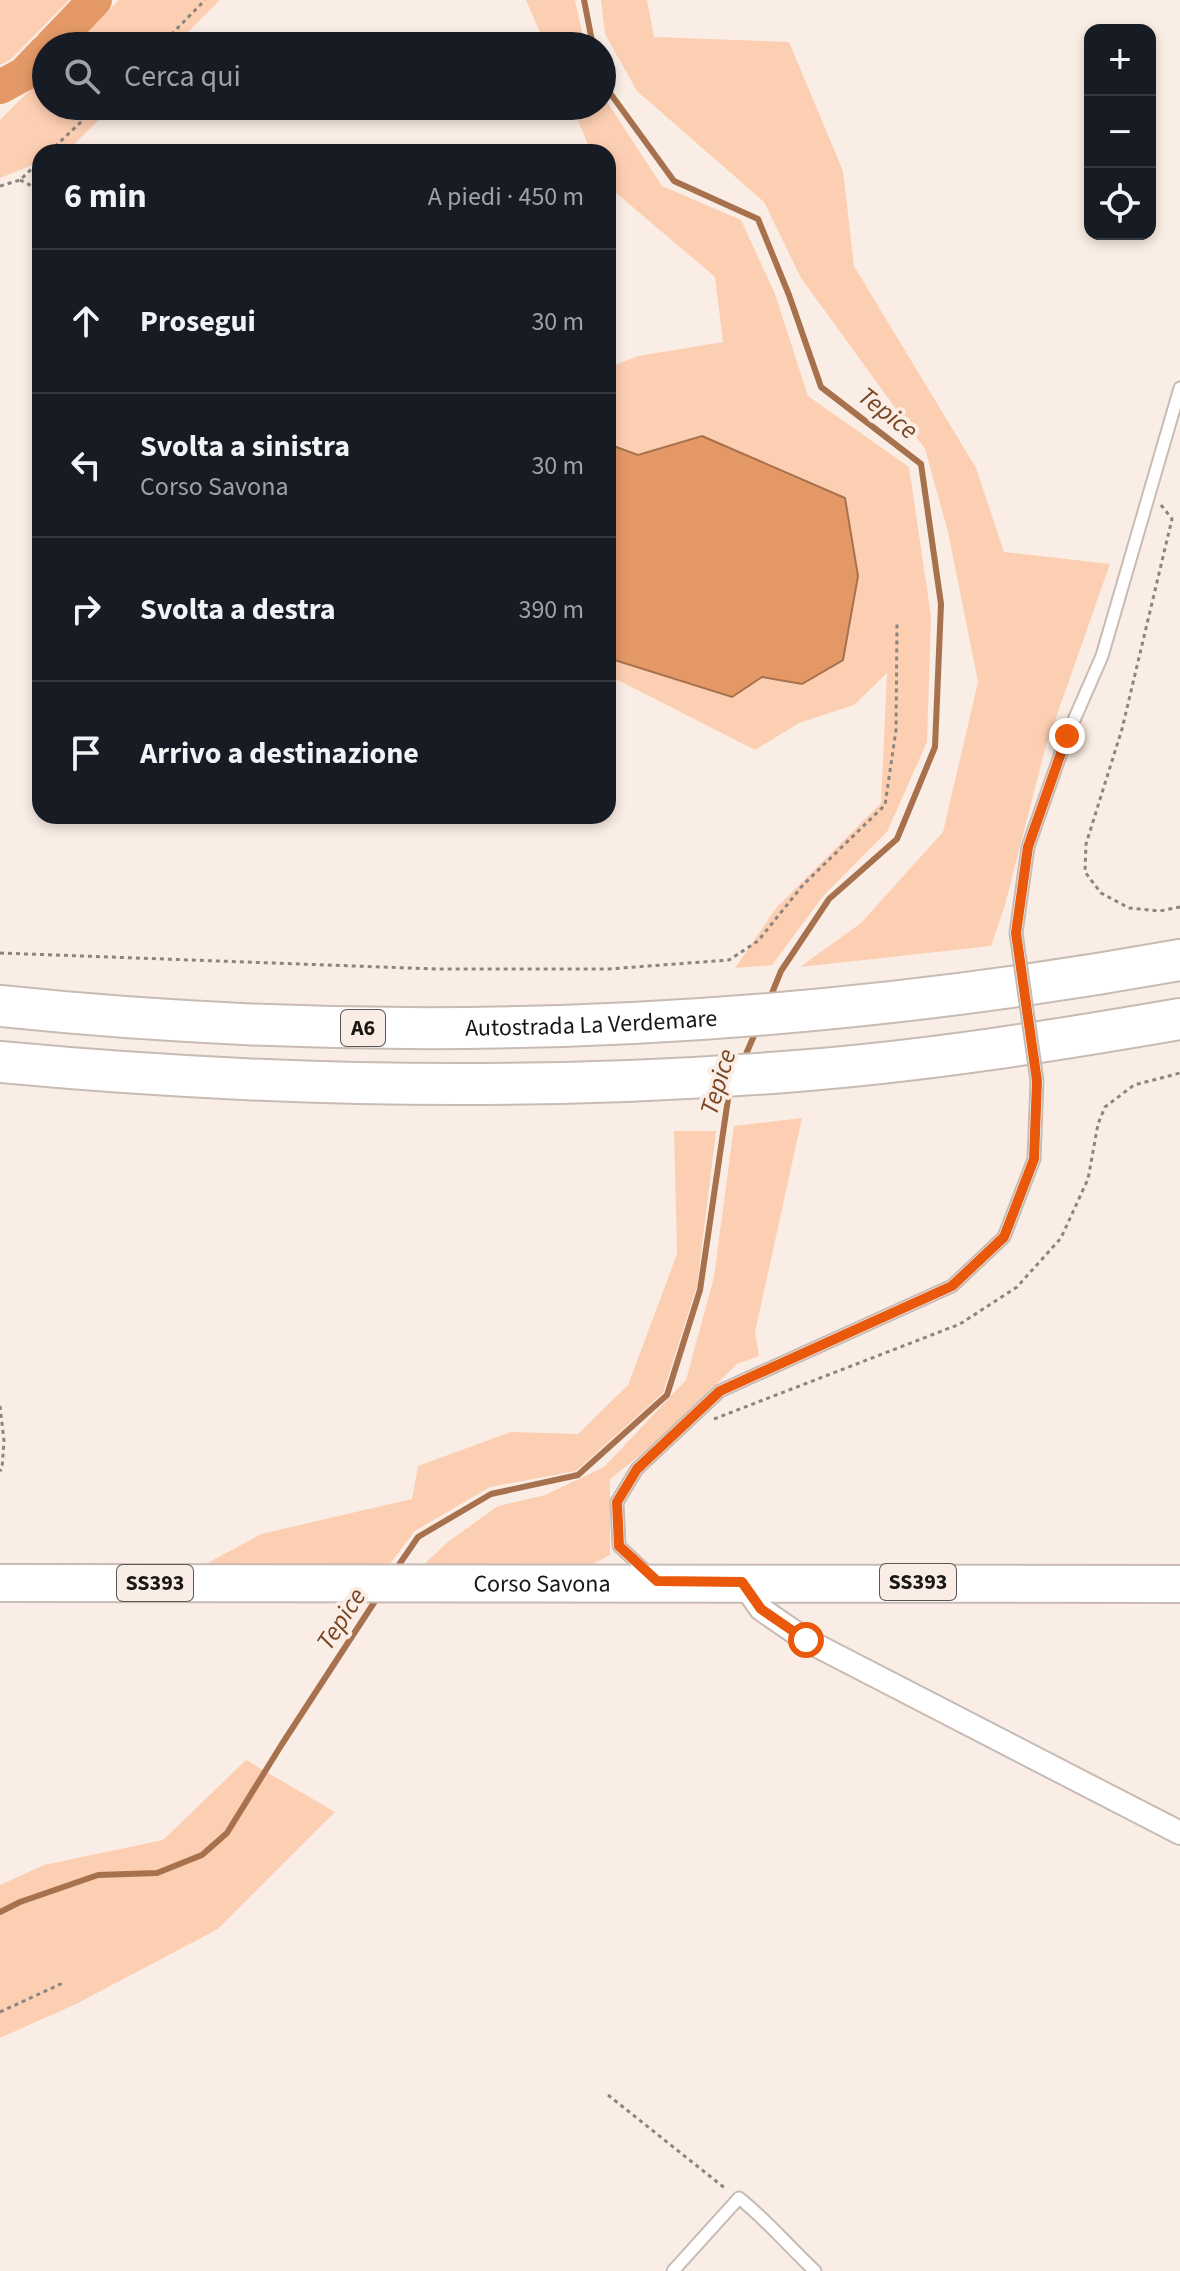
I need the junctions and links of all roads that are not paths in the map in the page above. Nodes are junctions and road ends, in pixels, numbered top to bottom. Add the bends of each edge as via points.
1 (1180, 388) edge
2 (1180, 960) edge
3 (0, 1006) edge
4 (1180, 1019) edge
5 (0, 1062) edge
6 (657, 1581) junction
7 (742, 1582) junction
8 (0, 1583) edge
9 (1180, 1584) edge
10 (1180, 1833) edge
11 (673, 2271) edge
12 (815, 2271) edge

1 - 6 lane, bridge via 1102,656 1028,847 1016,933 1037,1081 1034,1159 1004,1237 952,1286 720,1391 637,1469 617,1502 619,1546
2 - 3 highway, Autostrada La Verdemare / A6 via 932,999 510,1028 107,1017
4 - 5 highway via 800,1071 551,1085 321,1083 136,1075
6 - 7 main road, Corso Savona / SS393
6 - 8 main road, Corso Savona / SS393
7 - 9 main road, Corso Savona / SS393
7 - 10 street via 761,1609 806,1640
11 - 12 lane via 739,2198

